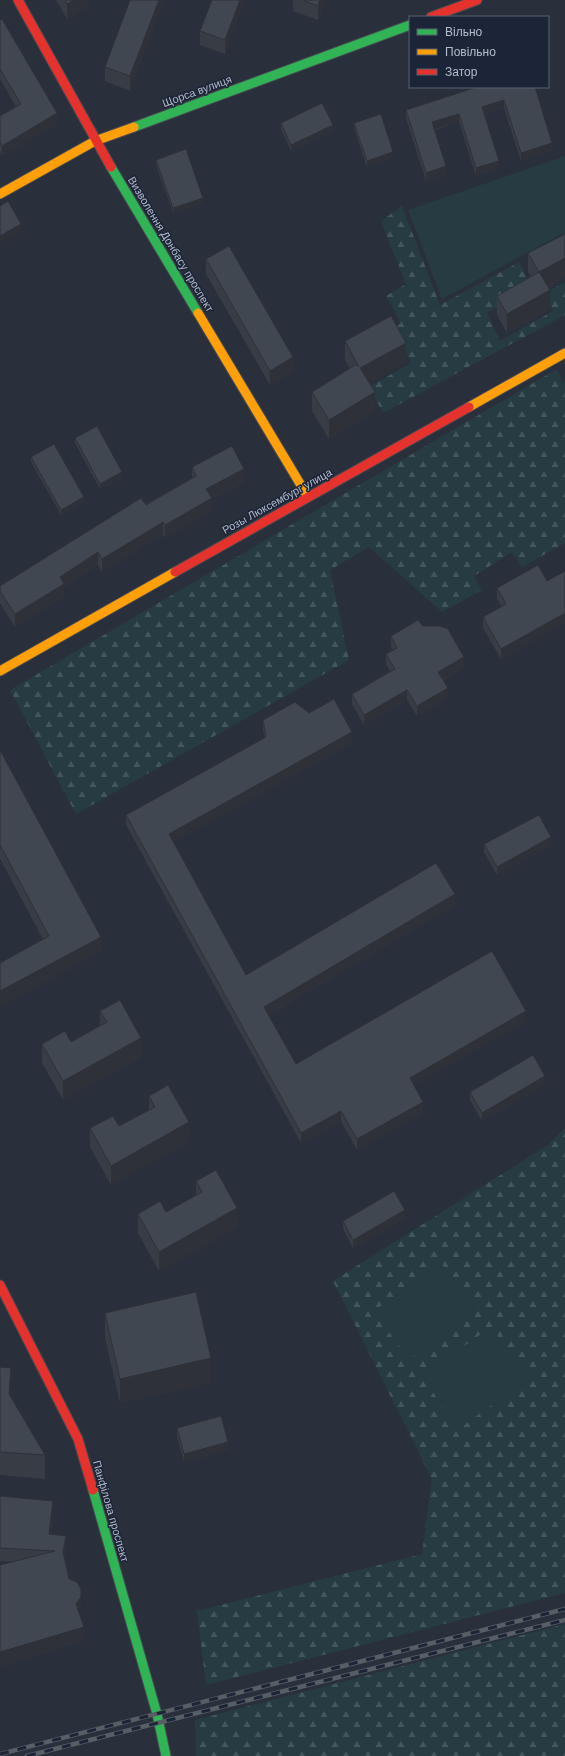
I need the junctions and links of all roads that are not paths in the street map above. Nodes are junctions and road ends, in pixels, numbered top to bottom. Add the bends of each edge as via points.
1 (18, 0) edge
2 (477, 0) edge
3 (434, 16) edge
4 (409, 25) edge
5 (95, 141) junction
6 (0, 194) edge
7 (565, 353) edge
8 (308, 497) junction
9 (0, 671) edge
10 (0, 1285) edge
11 (166, 1756) edge

1 - 5 street, Визволення Донбасу проспект
2 - 3 street
4 - 5 street, Щорса вулиця
5 - 6 street, Щорса вулиця
5 - 8 street, Визволення Донбасу проспект
7 - 8 street, Розы Люксембург улица
8 - 9 street, Розы Люксембург улица
10 - 11 street, Панфілова проспект via 78,1439 157,1714

